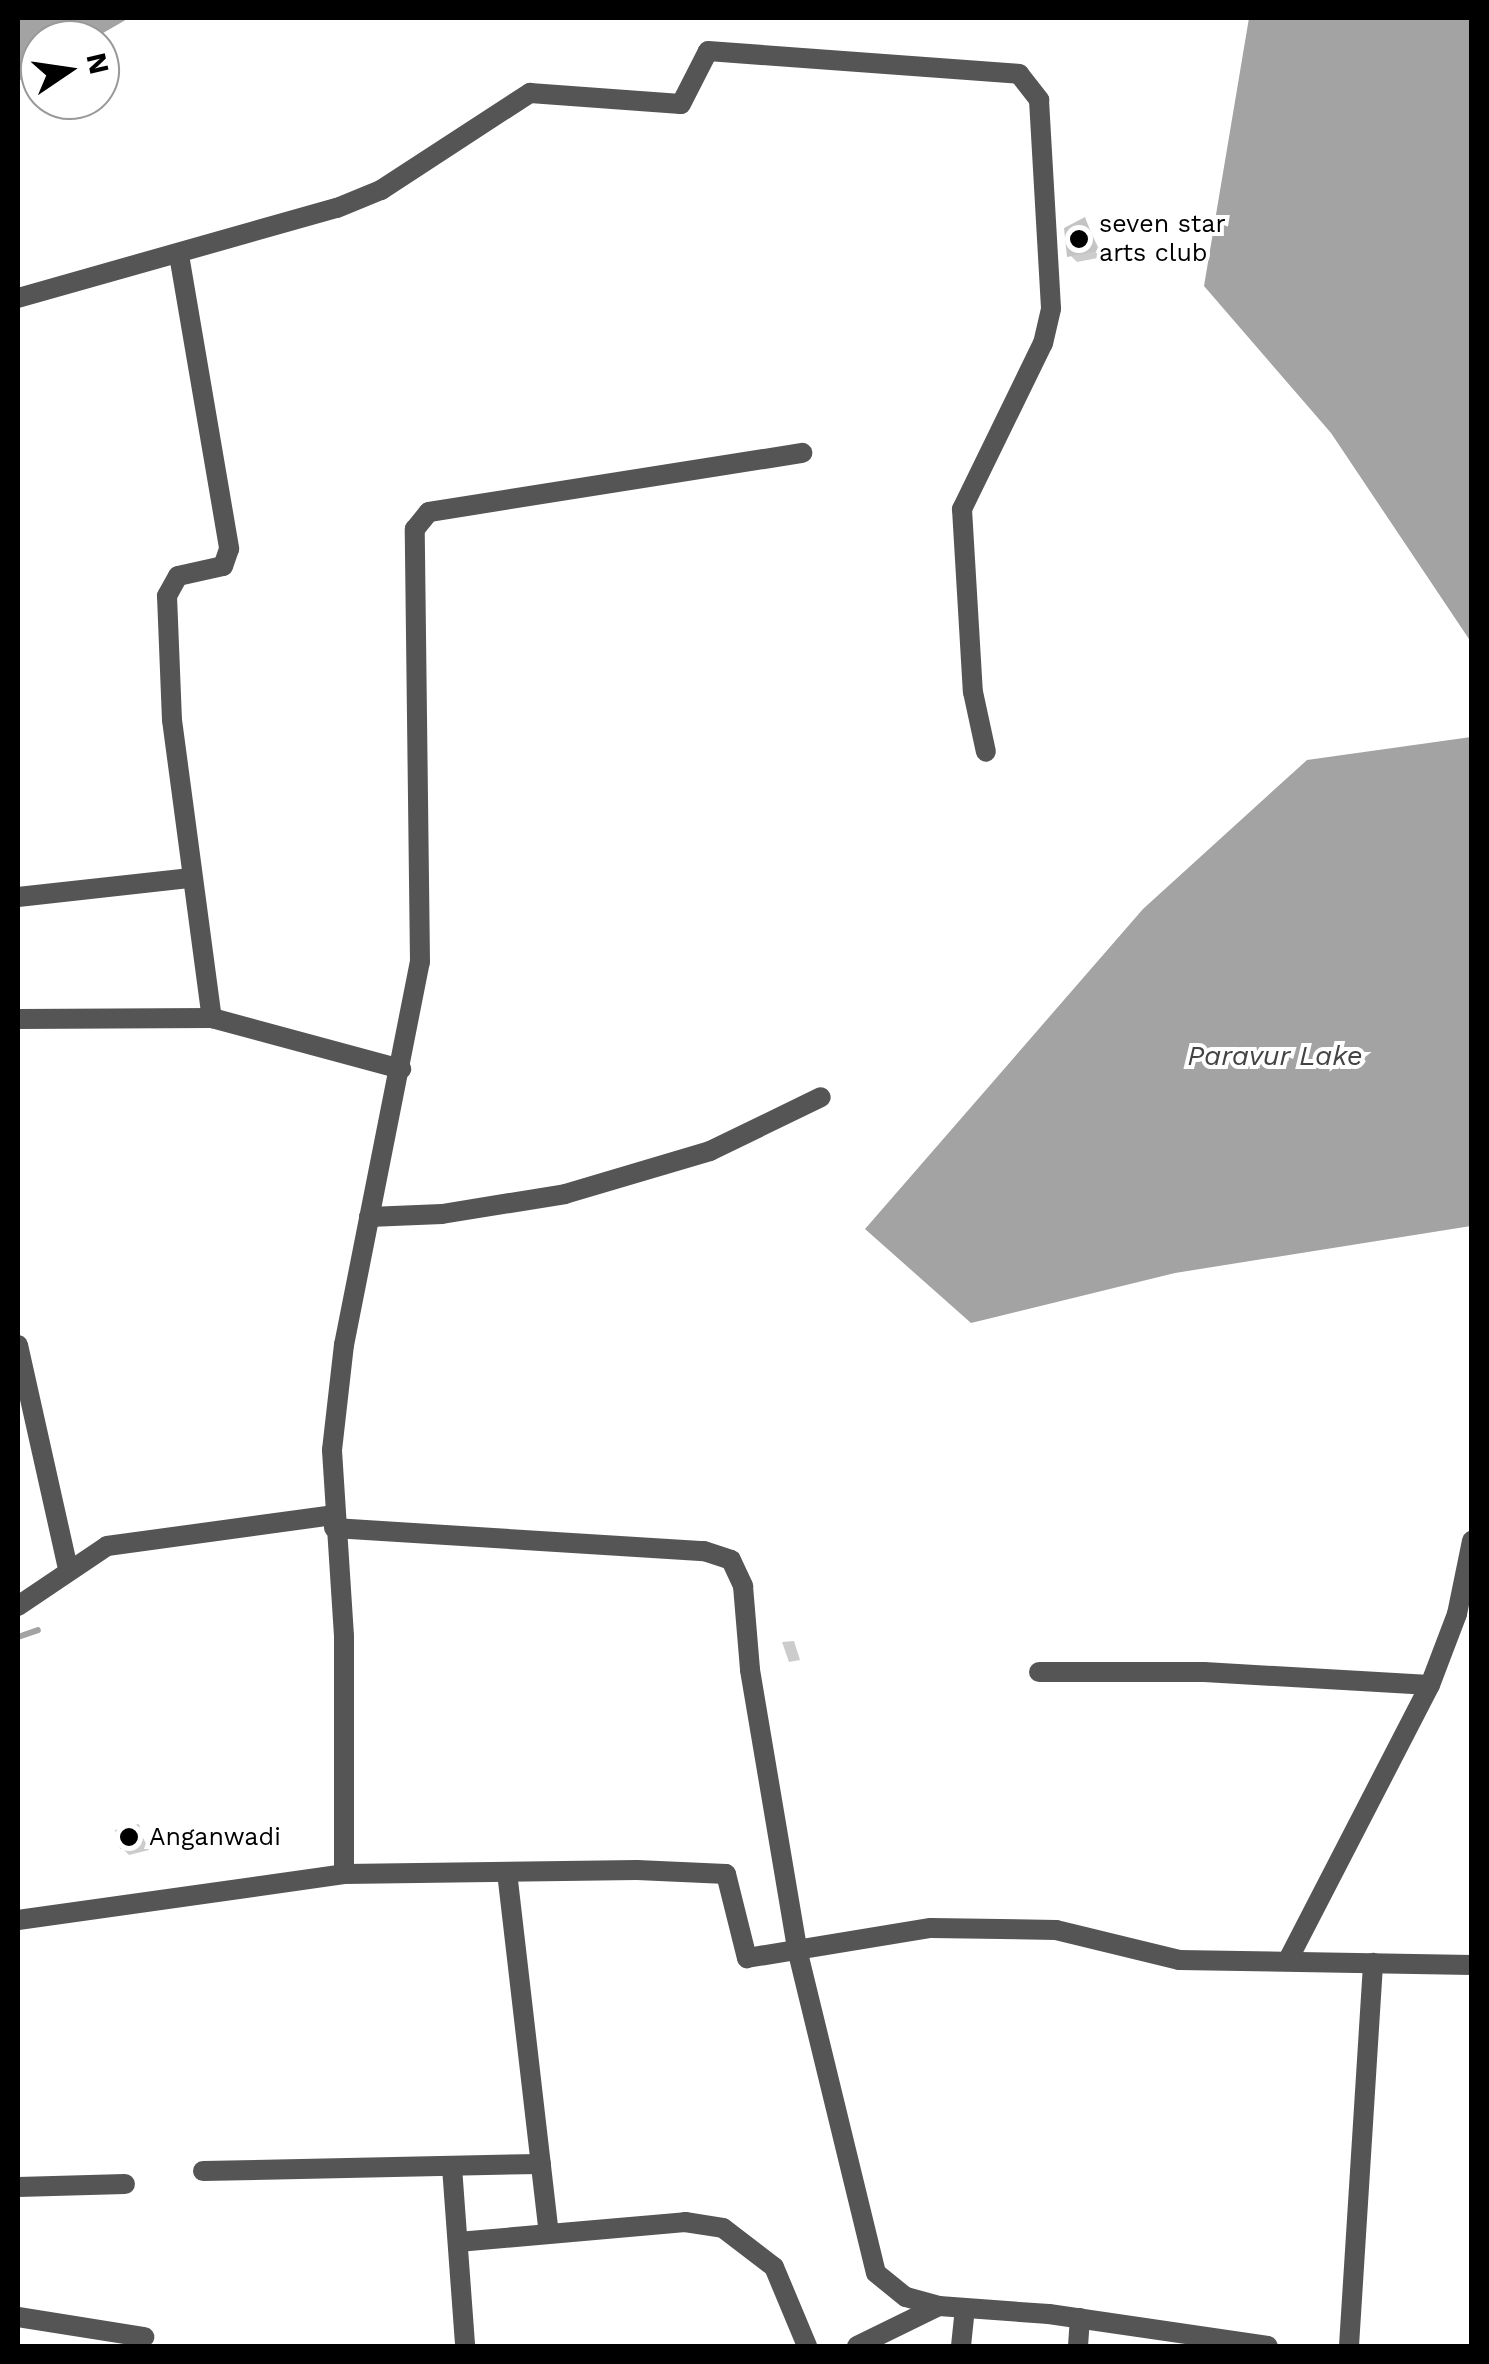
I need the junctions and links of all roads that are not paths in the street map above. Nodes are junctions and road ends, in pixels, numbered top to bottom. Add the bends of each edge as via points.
1 (179, 255) junction
2 (18, 298) edge
3 (802, 452) dead end
4 (986, 752) dead end
5 (192, 878) junction
6 (18, 897) edge
7 (212, 1018) junction
8 (18, 1019) edge
9 (401, 1069) junction
10 (821, 1097) dead end
11 (368, 1217) junction
12 (18, 1352) edge
13 (333, 1521) junction
14 (1472, 1541) edge
15 (68, 1568) junction
16 (18, 1606) edge
17 (1039, 1672) dead end
18 (1430, 1685) junction
19 (506, 1872) junction
20 (344, 1874) junction
21 (18, 1920) edge
22 (797, 1948) junction
23 (1288, 1960) junction
24 (1373, 1962) junction
25 (1472, 1965) edge
26 (541, 2164) junction
27 (452, 2167) junction
28 (203, 2171) dead end
29 (125, 2184) dead end
30 (18, 2187) edge
31 (550, 2234) junction
32 (458, 2242) junction
33 (940, 2306) junction
34 (965, 2308) junction
35 (18, 2317) edge
36 (1080, 2318) junction
37 (144, 2336) dead end
38 (465, 2346) edge
39 (807, 2346) edge
40 (857, 2346) edge
41 (961, 2346) edge
42 (1078, 2346) edge
43 (1268, 2346) edge
44 (1350, 2346) edge

1 - 2 street
1 - 4 street via 380,190 530,93 680,104 708,51 1029,80 1039,100 1051,309 1043,343 960,520 973,692
1 - 5 street via 228,548 222,566 178,576 167,596 172,720
3 - 9 street via 429,512 419,522 414,538 420,962
5 - 6 street
5 - 7 street
7 - 8 street
7 - 9 street
9 - 11 street
10 - 11 street via 710,1151 565,1194 442,1214
11 - 13 street via 344,1345
12 - 15 street
13 - 15 street via 130,1541
13 - 20 street via 344,1636
13 - 22 street via 704,1551 731,1560 743,1586 750,1670
14 - 18 street via 1456,1614
15 - 16 street
17 - 18 street via 1204,1672
18 - 23 street
19 - 20 street
19 - 22 street via 726,1874 747,1958
19 - 26 street
20 - 21 street
22 - 23 street via 932,1928 1056,1930 1180,1960
22 - 33 street via 876,2273 906,2298
23 - 24 street
24 - 25 street
24 - 44 street
26 - 27 street
26 - 31 street
27 - 28 street
27 - 32 street
29 - 30 street
31 - 32 street
31 - 39 street via 685,2222 723,2228 763,2255 785,2283
32 - 38 street
33 - 34 street
33 - 40 street
34 - 36 street
34 - 41 street
35 - 37 street
36 - 42 street
36 - 43 street

